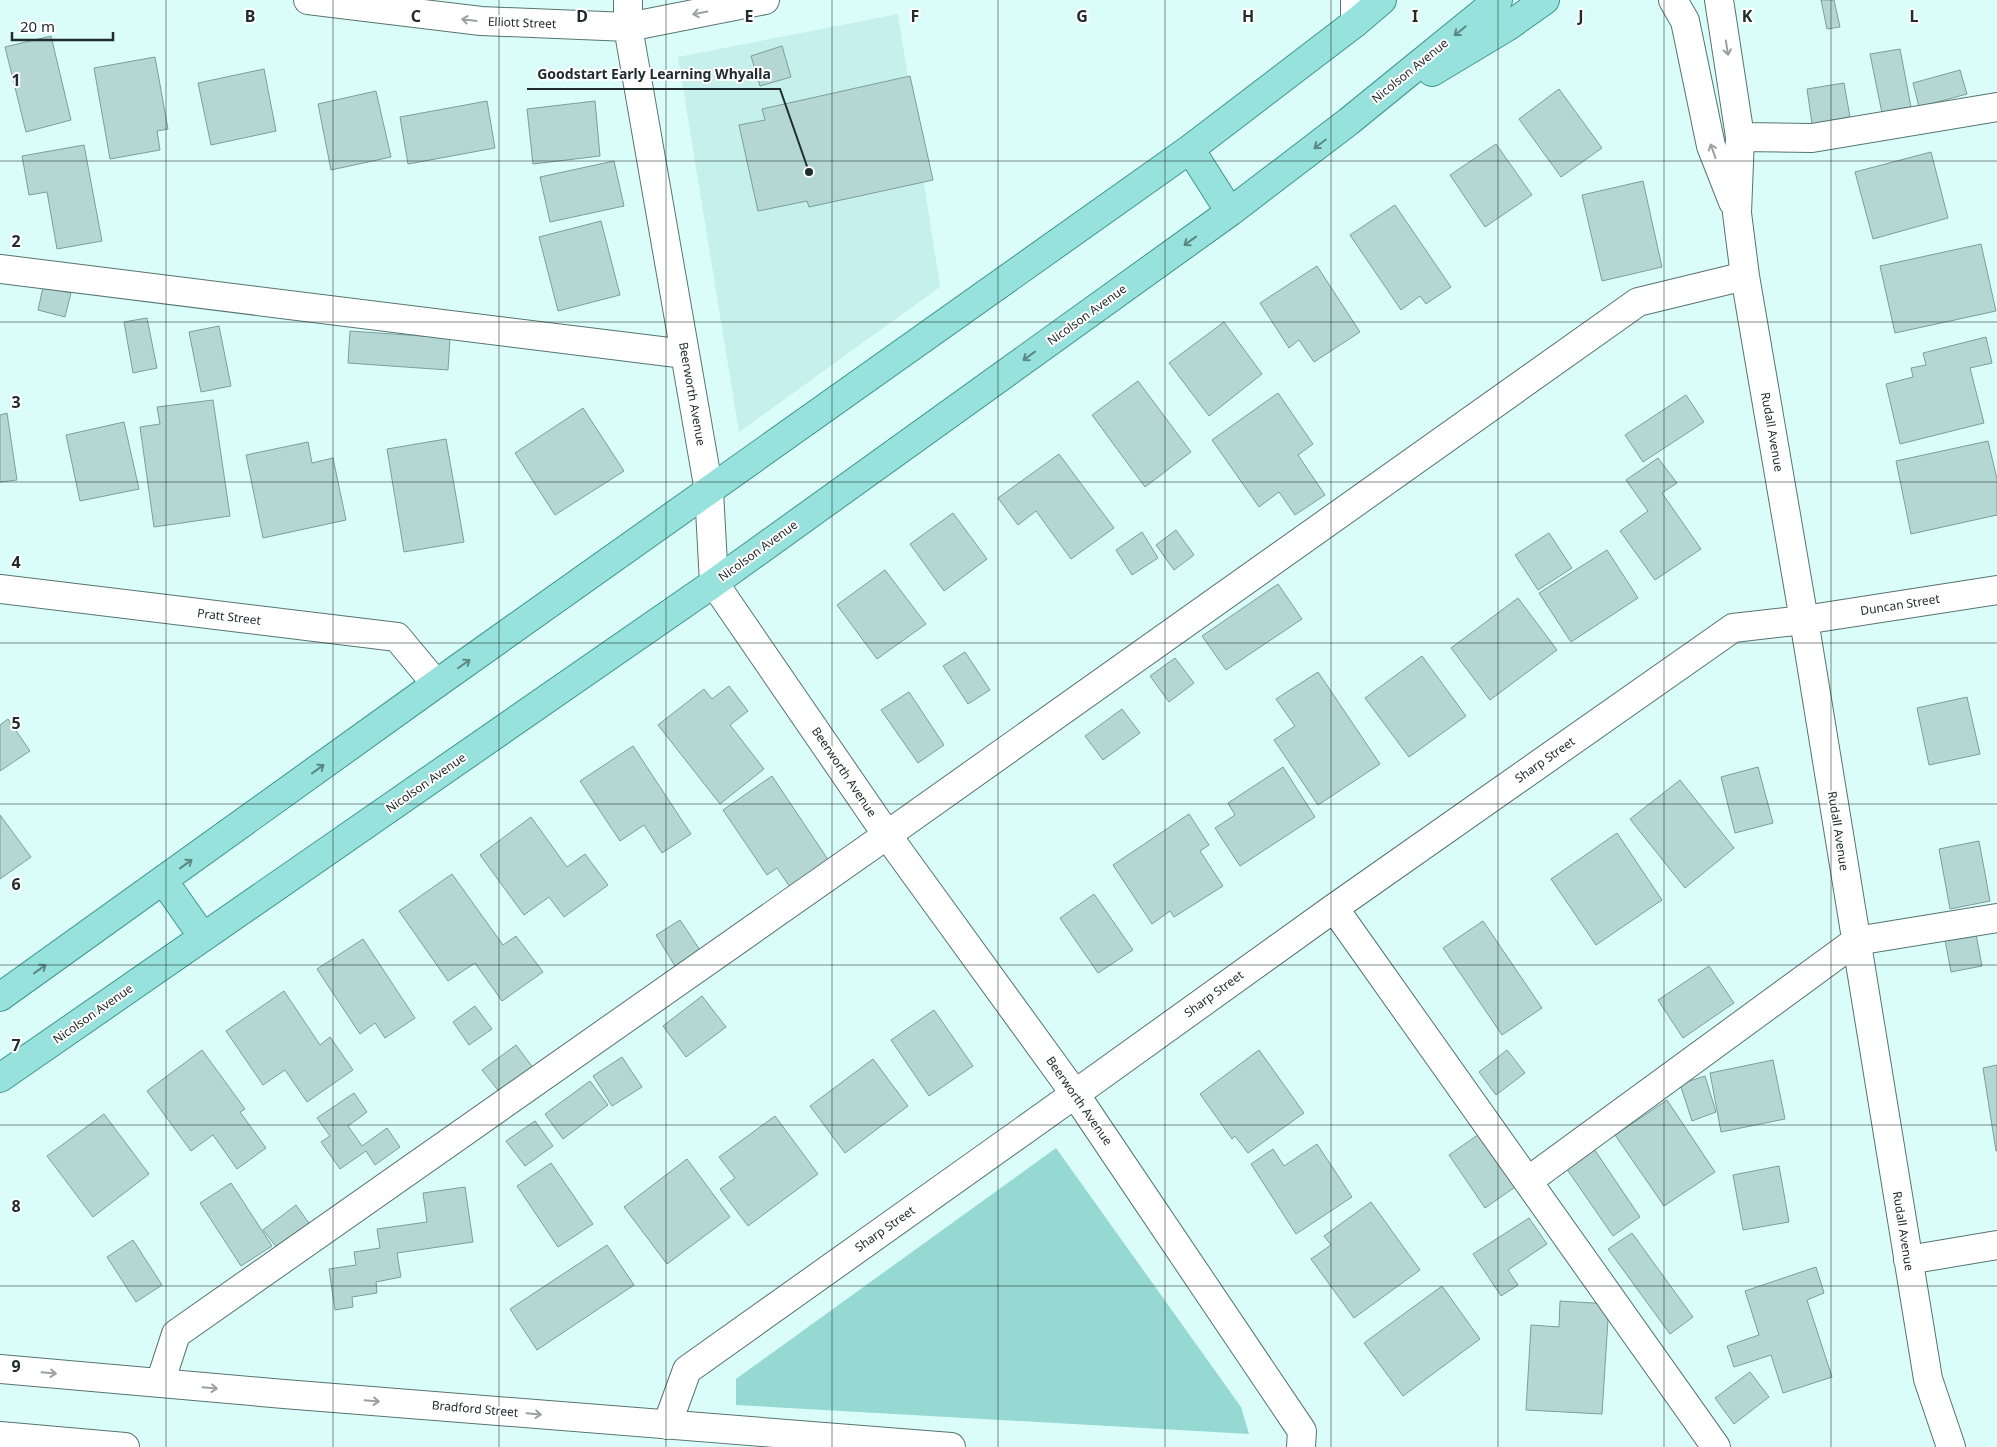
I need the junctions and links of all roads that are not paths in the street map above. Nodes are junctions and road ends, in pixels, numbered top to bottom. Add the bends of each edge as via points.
1 (308, 0) edge
2 (628, 0) edge
3 (765, 0) edge
4 (1382, 0) edge
5 (1498, 0) edge
6 (1545, 0) edge
7 (1673, 0) edge
8 (1719, 0) edge
9 (1355, 12) edge
10 (628, 27) junction
11 (1997, 107) edge
12 (1348, 122) junction
13 (1740, 137) junction
14 (1190, 150) junction
15 (1230, 212) junction
16 (1737, 213) junction
17 (0, 269) edge
18 (1745, 276) junction
19 (686, 354) junction
20 (709, 491) junction
21 (714, 582) junction
22 (0, 589) edge
23 (1997, 590) edge
24 (1804, 620) junction
25 (436, 684) junction
26 (887, 834) junction
27 (163, 880) junction
28 (1334, 908) junction
29 (1997, 918) edge
30 (203, 937) junction
31 (1856, 941) junction
32 (0, 997) edge
33 (0, 1078) edge
34 (1075, 1094) junction
35 (1528, 1181) junction
36 (1997, 1245) edge
37 (1908, 1260) junction
38 (0, 1369) edge
39 (160, 1383) junction
40 (667, 1425) junction
41 (0, 1436) edge
42 (126, 1447) edge
43 (951, 1447) edge
44 (1301, 1447) edge
45 (1716, 1447) edge
46 (1951, 1447) edge

10 -> 1 street, Elliott Street via 481,21
2 - 10 street, Beerworth Avenue
3 -> 10 street, Elliott Street
4 - 9 main road
5 -> 12 main road, Nicolson Avenue
6 - 12 main road via 1507,27
16 -> 7 street, Rudall Avenue via 1711,146 1685,21
8 -> 13 street, Rudall Avenue
9 - 14 main road
10 - 19 street, Beerworth Avenue
11 - 13 street via 1812,138
12 -> 15 main road, Nicolson Avenue
13 - 16 street, Rudall Avenue
14 - 15 main road
14 - 20 main road
15 -> 21 main road, Nicolson Avenue
16 - 18 street, Rudall Avenue
17 - 19 street
18 - 24 street, Rudall Avenue
18 - 26 street via 1638,302
19 - 20 street, Beerworth Avenue
20 - 21 street, Beerworth Avenue
25 -> 20 main road
21 - 26 street, Beerworth Avenue
21 - 30 main road, Nicolson Avenue
22 - 25 street, Pratt Street via 397,638
23 - 24 street, Duncan Street
24 - 28 street, Sharp Street via 1733,628
24 - 31 street, Rudall Avenue
27 -> 25 main road
26 - 34 street, Beerworth Avenue
26 - 39 street via 176,1334
27 - 30 main road
32 -> 27 main road
28 - 34 street, Sharp Street
28 - 35 street
29 - 31 street
30 - 33 main road, Nicolson Avenue
31 - 35 street
31 - 37 street, Rudall Avenue
34 - 40 street, Sharp Street via 687,1370
34 - 44 street, Beerworth Avenue via 1302,1431
35 - 45 street
36 - 37 street
37 - 46 street, Rudall Avenue via 1928,1379
38 -> 39 street, Bradford Street
39 -> 40 street, Bradford Street
40 - 43 street, Bradford Street
41 - 42 street

